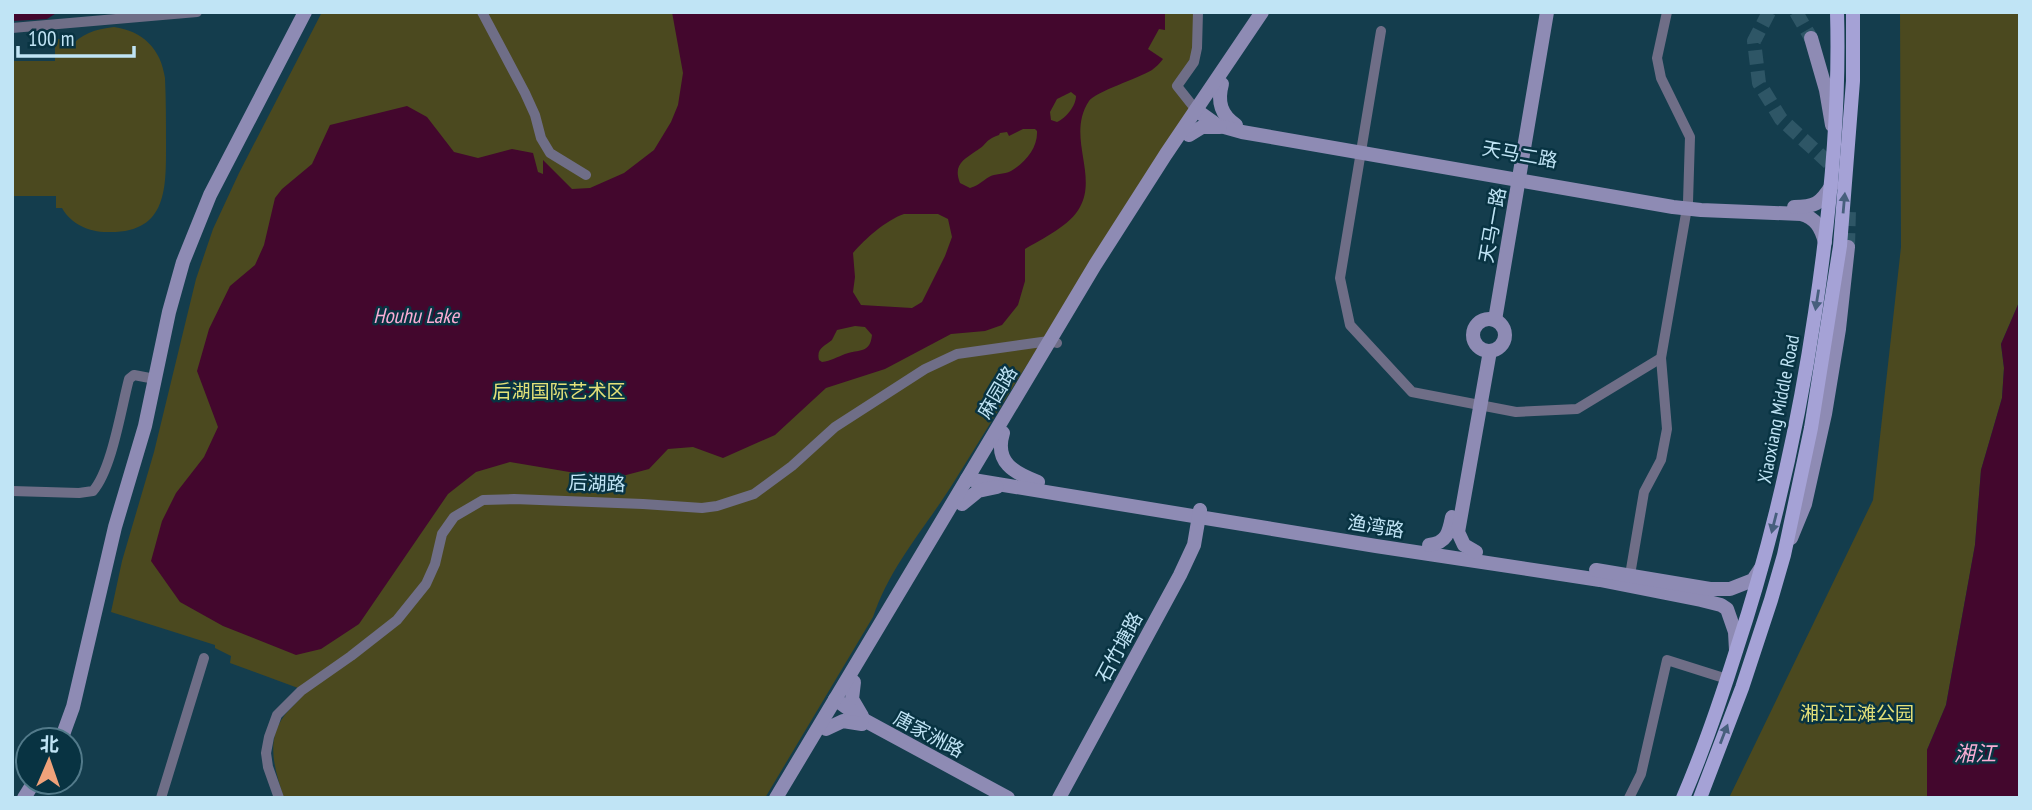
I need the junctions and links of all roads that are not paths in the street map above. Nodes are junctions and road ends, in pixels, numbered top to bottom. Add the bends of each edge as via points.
1 (197, 12) edge
2 (298, 12) edge
3 (305, 12) edge
4 (482, 12) edge
5 (1198, 12) edge
6 (1262, 12) edge
7 (1271, 12) edge
8 (1545, 12) edge
9 (1667, 12) edge
10 (1837, 12) edge
11 (1853, 12) edge
12 (77, 17) edge
13 (12, 28) edge
14 (1381, 32) dead end
15 (1811, 38) tunnel mouth
16 (1222, 85) junction
17 (1201, 109) junction
18 (1232, 127) junction
19 (1189, 135) junction
20 (1835, 138) junction
21 (1360, 149) junction
22 (586, 175) dead end
23 (1518, 176) junction
24 (1832, 185) junction
25 (1687, 205) junction
26 (1825, 242) junction
27 (1849, 247) tunnel mouth
28 (1491, 319) junction
29 (1053, 342) junction
30 (1486, 350) junction
31 (1661, 358) junction
32 (151, 378) junction
33 (1476, 405) junction
34 (1003, 433) junction
35 (974, 475) junction
36 (1038, 482) junction
37 (1021, 488) junction
38 (12, 491) edge
39 (961, 504) junction
40 (1169, 512) junction
41 (1203, 514) junction
42 (1235, 523) junction
43 (1196, 545) junction
44 (1429, 545) junction
45 (1476, 552) junction
46 (1784, 555) junction
47 (1763, 564) junction
48 (1630, 575) junction
49 (204, 658) dead end
50 (1734, 659) junction
51 (1727, 679) junction
52 (854, 682) junction
53 (836, 705) junction
54 (863, 722) junction
55 (59, 726) edge
56 (66, 726) edge
57 (826, 729) junction
58 (161, 798) edge
59 (279, 798) edge
60 (776, 798) edge
61 (785, 798) edge
62 (1001, 798) edge
63 (1008, 798) edge
64 (1061, 798) edge
65 (1629, 798) edge
66 (1683, 798) edge
67 (1700, 798) edge

1 - 12 street
2 - 32 main road via 186,235 169,287
3 - 32 main road via 197,226
4 - 22 street via 525,93 550,153
5 - 17 street via 1194,62 1177,86
6 - 17 main road, 麻园路
7 - 16 main road, 麻园路
8 - 23 main road, 天马一路
9 - 25 street via 1657,58 1661,78 1690,137
10 - 20 main road, Xiaoxiang Middle Road
46 -> 11 main road, Xiaoxiang Middle Road via 1811,428 1840,246 1851,115
12 - 13 street
14 - 21 street
15 - 20 main road
16 - 17 main road, 麻园路
16 - 18 main road via 1220,106
17 - 18 main road, 天马二路
17 - 19 main road, 麻园路
17 - 29 main road, 麻园路 via 1095,265
18 - 19 main road via 1202,127
18 - 21 main road, 天马二路
19 - 29 main road, 麻园路
20 - 24 main road, Xiaoxiang Middle Road
21 - 23 main road, 天马二路
21 - 33 street via 1340,278 1350,325 1412,392
23 - 25 main road, 天马二路
23 - 28 main road, 天马一路
24 - 25 main road, 天马二路 via 1821,201 1806,207
24 - 26 main road, Xiaoxiang Middle Road
25 - 26 main road via 1808,215 1819,225
25 - 31 street
26 -> 47 main road, Xiaoxiang Middle Road via 1798,414
27 - 46 main road via 1825,414 1805,504
28 - 30 main road, 天马一路 via 1478,323 1473,332 1474,342
28 - 30 main road, 天马一路 via 1502,325 1505,335 1501,346
29 - 34 main road, 麻园路
29 - 35 main road, 麻园路
29 - 59 street, 后湖路 via 957,354 925,369 835,428 754,494 717,506 483,500 454,517 442,534 426,584 397,620 300,691 277,715 267,753
30 - 33 main road, 天马一路
31 - 33 street via 1577,408 1516,412
31 - 48 street via 1667,429 1661,460 1644,492
32 - 38 street via 134,374 128,379 109,453 93,491
32 - 55 main road via 100,553 78,662
32 - 56 main road via 135,463
33 - 44 main road, 天马一路 via 1450,531 1443,541
33 - 45 main road, 天马一路 via 1458,531 1464,545
34 - 35 main road, 麻园路
34 - 36 main road via 1001,450 1006,462
35 - 36 main road, 渔湾路
35 - 37 main road, 渔湾路
35 - 39 main road, 麻园路
35 - 53 main road, 麻园路
36 - 41 main road, 渔湾路
37 - 39 main road via 986,488
37 - 40 main road, 渔湾路
39 - 52 main road, 麻园路
40 - 41 main road, 渔湾路
40 - 43 main road via 1189,523
41 - 42 main road, 渔湾路
41 - 43 main road, 石竹塘路
41 - 44 main road, 渔湾路
42 - 43 main road via 1216,525
42 - 50 main road, 渔湾路 via 1600,580 1716,603 1727,609 1733,622
43 - 64 main road, 石竹塘路
44 - 45 main road, 渔湾路
45 - 48 main road, 渔湾路
67 -> 46 main road, Xiaoxiang Middle Road via 1742,688
47 - 48 main road, 渔湾路 via 1753,580 1730,589
47 - 50 main road, Xiaoxiang Middle Road
49 - 58 street
50 - 51 main road, Xiaoxiang Middle Road
51 - 65 street via 1667,660 1641,774
51 - 66 main road, Xiaoxiang Middle Road
52 - 53 main road, 麻园路
52 - 54 main road via 852,699
53 - 54 main road, 唐家洲路
53 - 57 main road, 麻园路
53 - 60 main road, 麻园路
54 - 57 main road via 843,721
54 - 62 main road, 唐家洲路
54 - 63 main road, 唐家洲路
57 - 61 main road, 麻园路

